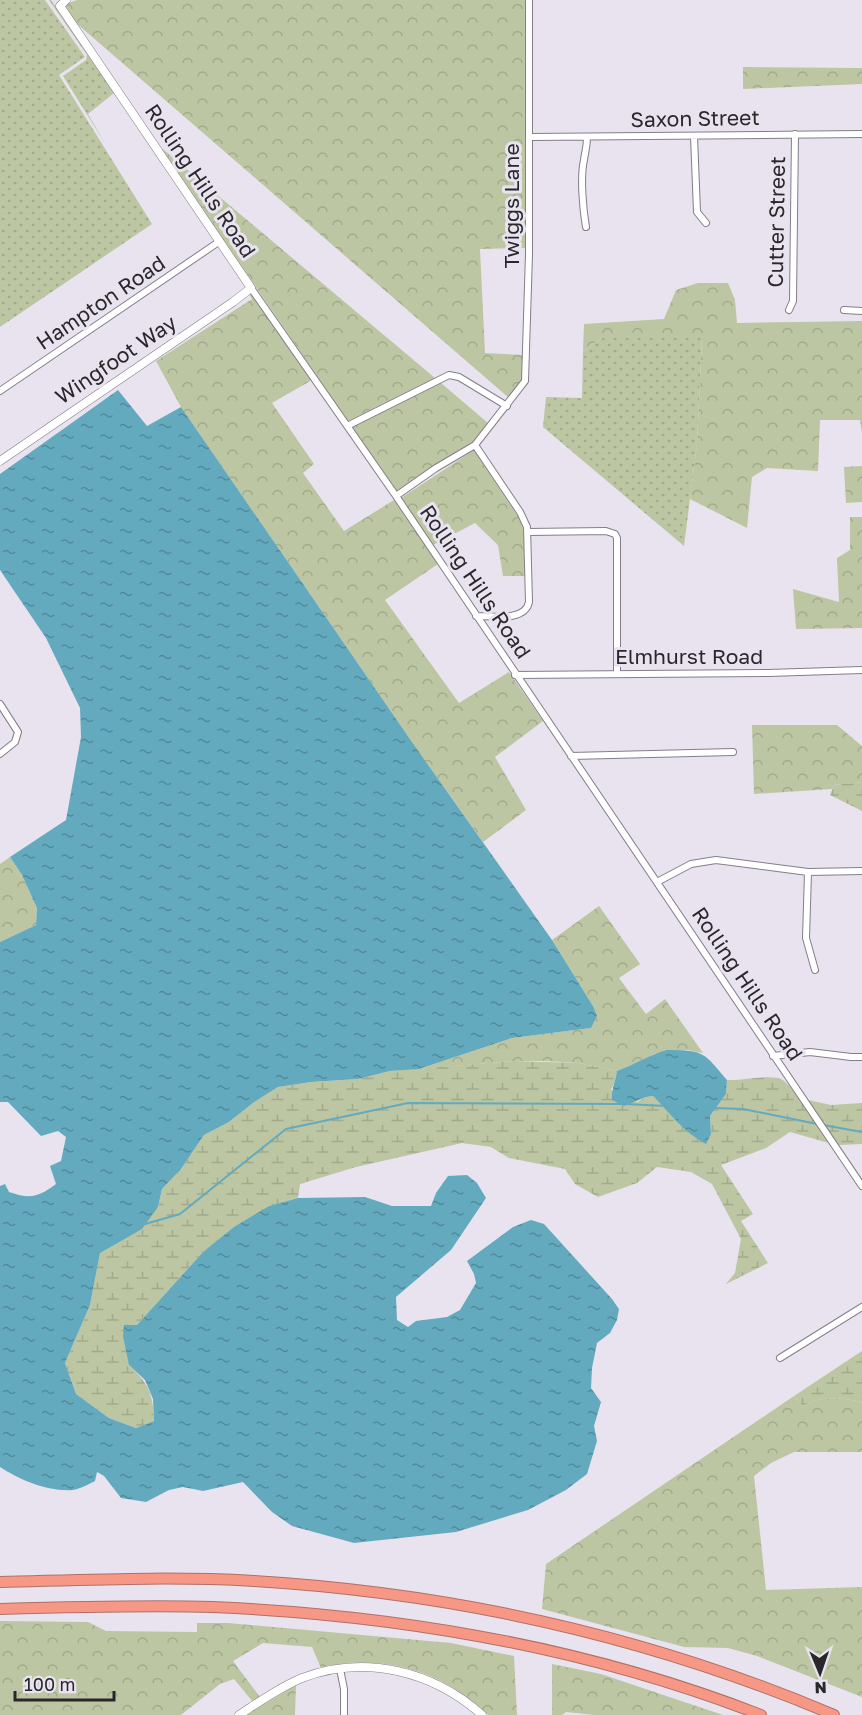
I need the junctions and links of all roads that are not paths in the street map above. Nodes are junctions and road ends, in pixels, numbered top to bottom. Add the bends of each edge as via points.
1 (529, 0) edge
2 (60, 2) edge
3 (795, 134) junction
4 (862, 134) edge
5 (694, 136) junction
6 (529, 137) junction
7 (587, 137) junction
8 (706, 222) dead end
9 (586, 227) dead end
10 (220, 242) junction
11 (251, 288) junction
12 (789, 310) dead end
13 (844, 310) dead end
14 (862, 311) edge
15 (0, 392) edge
16 (507, 406) junction
17 (347, 426) junction
18 (475, 445) junction
19 (0, 460) edge
20 (396, 496) junction
21 (528, 532) junction
22 (476, 616) junction
23 (862, 670) edge
24 (617, 674) junction
25 (515, 675) junction
26 (0, 704) edge
27 (733, 752) dead end
28 (0, 754) edge
29 (571, 756) junction
30 (862, 871) edge
31 (808, 872) junction
32 (657, 882) junction
33 (815, 970) dead end
34 (773, 1056) junction
35 (862, 1057) edge
36 (862, 1186) edge
37 (862, 1307) edge
38 (780, 1358) dead end
39 (0, 1582) edge
40 (0, 1609) edge
41 (340, 1669) junction
42 (239, 1715) edge
43 (344, 1715) edge
44 (482, 1715) edge
45 (761, 1715) edge
46 (834, 1715) edge

1 - 6 street, Twiggs Lane
2 - 10 street, Rolling Hills Road
3 - 4 street, Saxon Street
3 - 5 street, Saxon Street
3 - 12 street, Cutter Street via 793,301
5 - 7 street, Saxon Street
5 - 8 street via 698,212
6 - 7 street, Saxon Street
6 - 16 street, Twiggs Lane via 526,375
7 - 9 street via 583,212
10 - 11 street, Rolling Hills Road
10 - 15 street, Hampton Road
11 - 17 street, Rolling Hills Road
11 - 19 street, Wingfoot Way
13 - 14 street
16 - 17 street via 449,375
16 - 18 street, Twiggs Lane
17 - 20 street, Rolling Hills Road
18 - 20 street, Twiggs Lane
18 - 21 street via 520,512
20 - 22 street, Rolling Hills Road
21 - 22 street via 529,602 525,611 518,615
21 - 24 street via 606,531 618,538
22 - 25 street, Rolling Hills Road
23 - 24 street, Elmhurst Road
24 - 25 street, Elmhurst Road
25 - 29 street, Rolling Hills Road
26 - 28 street via 16,728 16,740
27 - 29 street
29 - 32 street, Rolling Hills Road
30 - 31 street
31 - 32 street via 725,860 706,861 683,867
31 - 33 street via 806,938
32 - 34 street, Rolling Hills Road
34 - 35 street via 810,1052
34 - 36 street, Rolling Hills Road
37 - 38 street
39 - 46 highway via 251,1581 426,1599 530,1618 642,1647
40 - 45 highway via 212,1607 373,1619 486,1637 584,1659
41 - 42 street via 283,1687
41 - 43 street
41 - 44 street via 376,1667 426,1679 450,1690

